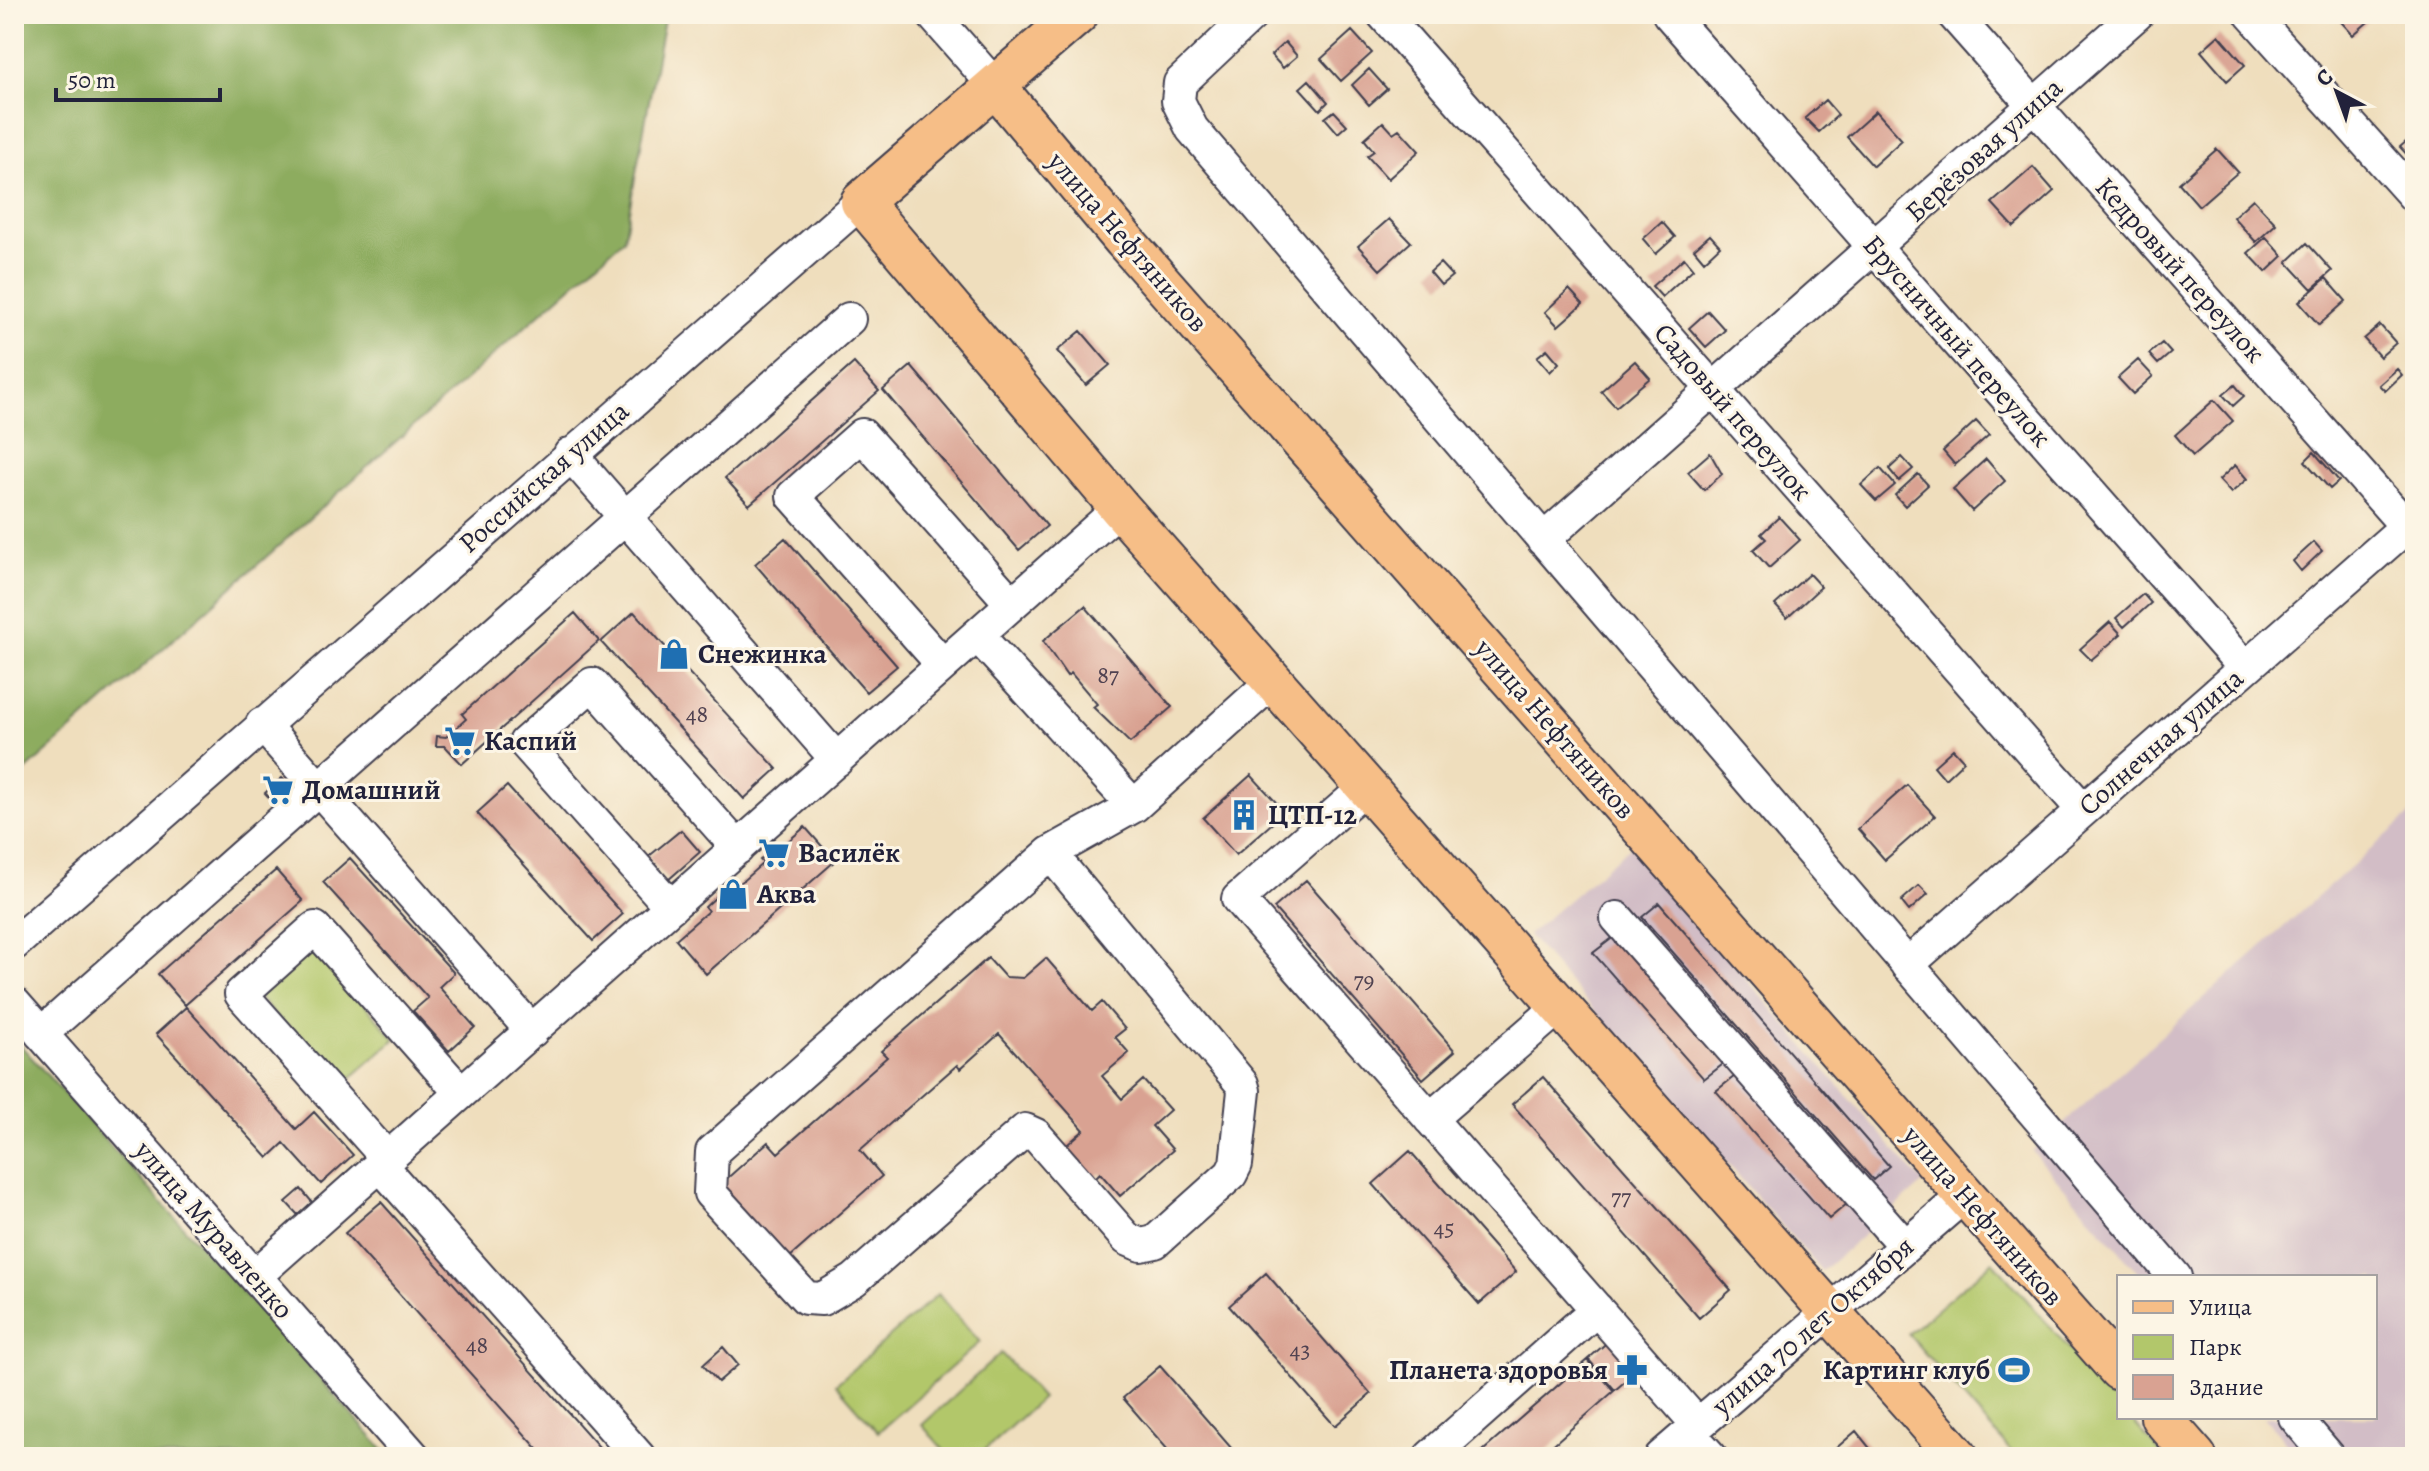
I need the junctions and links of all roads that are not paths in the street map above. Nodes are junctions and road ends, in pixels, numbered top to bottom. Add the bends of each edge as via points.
1 (932, 14) edge
2 (1078, 14) edge
3 (1253, 14) edge
4 (1383, 14) edge
5 (1669, 14) edge
6 (1953, 14) edge
7 (2137, 14) edge
8 (2251, 14) edge
9 (995, 86) junction
10 (2034, 105) junction
11 (2415, 197) edge
12 (861, 202) junction
13 (1874, 247) junction
14 (849, 319) dead end
15 (1713, 389) junction
16 (570, 454) junction
17 (1120, 508) junction
18 (623, 516) junction
19 (2411, 522) edge
20 (1543, 540) junction
21 (1012, 604) junction
22 (977, 635) junction
23 (943, 665) junction
24 (2245, 668) junction
25 (1273, 681) junction
26 (262, 724) junction
27 (837, 760) junction
28 (1366, 787) junction
29 (319, 788) junction
30 (1134, 806) junction
31 (2083, 810) junction
32 (738, 848) junction
33 (1050, 853) junction
34 (671, 907) junction
35 (1617, 918) dead end
36 (14, 944) edge
37 (1907, 965) junction
38 (14, 1003) edge
39 (1559, 1007) junction
40 (532, 1031) junction
41 (41, 1034) junction
42 (461, 1093) junction
43 (1430, 1119) junction
44 (384, 1162) junction
45 (1965, 1195) junction
46 (1905, 1246) junction
47 (2173, 1275) edge
48 (255, 1276) junction
49 (1597, 1309) junction
50 (1828, 1313) junction
51 (2117, 1368) edge
52 (2163, 1419) edge
53 (2297, 1419) edge
54 (1694, 1429) junction
55 (414, 1457) edge
56 (639, 1457) edge
57 (1430, 1457) edge
58 (1661, 1457) edge
59 (1711, 1457) edge
60 (1958, 1457) edge
61 (2196, 1457) edge
62 (2329, 1457) edge

1 - 9 street
2 - 9 main road, Российская улица
3 - 20 street via 1180,83 1178,101 1184,118
4 - 15 street, Садовый переулок
5 - 13 street, Брусничный переулок
6 - 10 street, Кедровый переулок
7 - 10 street, Берёзовая улица
8 - 11 street
9 - 12 main road, Российская улица
9 - 45 main road, улица Нефтяников via 1124,240
10 - 13 street, Берёзовая улица
10 - 19 street, Кедровый переулок
12 - 16 street, Российская улица
12 - 17 main road
13 - 15 street, Берёзовая улица
13 - 24 street, Брусничный переулок
14 - 18 street
15 - 20 street, Берёзовая улица
15 - 31 street, Садовый переулок
16 - 18 street
16 - 26 street, Российская улица
17 - 21 street
17 - 25 main road
18 - 27 street
18 - 29 street
19 - 24 street, Солнечная улица
20 - 37 street
21 - 22 street
21 - 23 street via 862,435 793,496
22 - 23 street
22 - 30 street
23 - 27 street
24 - 31 street, Солнечная улица
25 - 28 main road
25 - 30 street
26 - 29 street
26 - 36 street, Российская улица
27 - 32 street
28 - 39 main road
28 - 43 street via 1238,899
29 - 40 street
29 - 41 street
30 - 33 street
31 - 37 street, Солнечная улица
32 - 34 street
32 - 34 street via 592,684 536,733 525,743
33 - 33 street via 712,1152 710,1193 806,1298 822,1299 854,1280 1025,1130 1036,1135 1127,1239 1141,1245 1155,1242 1231,1174 1242,1084
34 - 40 street
35 - 46 street
37 - 47 street
38 - 41 street, улица Муравленко
39 - 43 street
39 - 50 main road
40 - 42 street
41 - 48 street, улица Муравленко
42 - 44 street
42 - 44 street via 315,928 283,956 241,994
43 - 49 street
44 - 48 street
44 - 56 street
45 - 46 street, улица 70 лет Октября
45 - 51 main road, улица Нефтяников
46 - 50 street, улица 70 лет Октября
48 - 55 street, улица Муравленко
49 - 54 street
49 - 57 street
50 - 54 street, улица 70 лет Октября
50 - 60 main road
52 - 61 main road
53 - 62 street
54 - 58 street, улица 70 лет Октября
54 - 59 street

